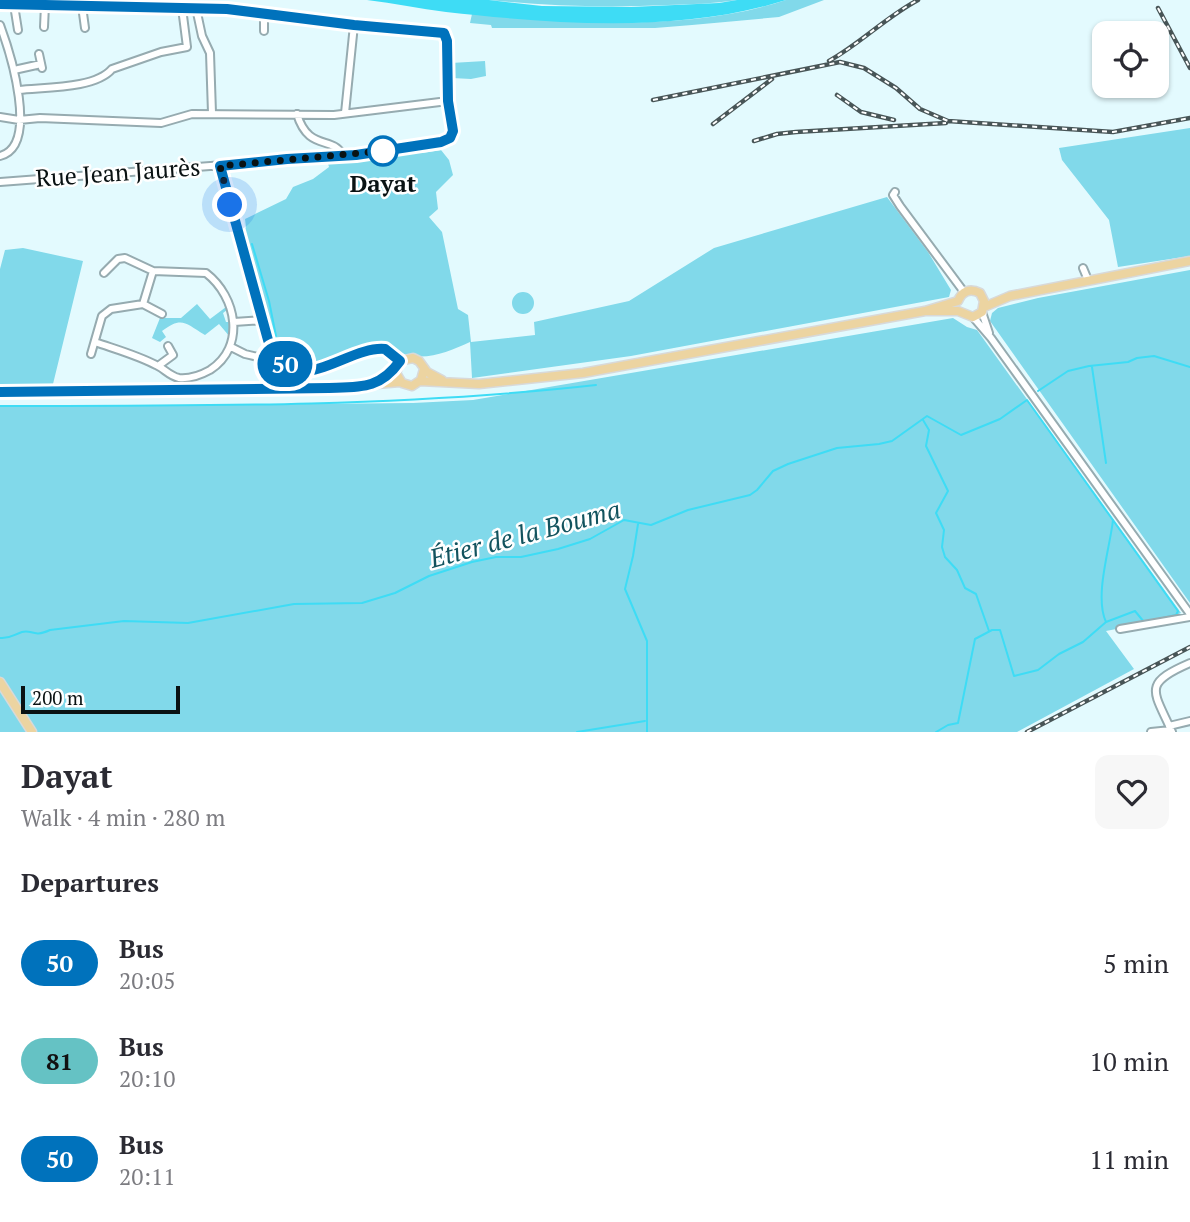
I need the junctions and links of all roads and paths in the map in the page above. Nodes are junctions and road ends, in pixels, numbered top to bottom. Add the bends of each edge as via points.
1 (0, 4) edge
2 (14, 5) junction
3 (45, 5) junction
4 (82, 6) junction
5 (182, 8) junction
6 (196, 8) junction
7 (264, 14) junction
8 (0, 25) edge
9 (354, 25) junction
10 (44, 27) dead end
11 (85, 28) dead end
12 (18, 30) dead end
13 (264, 31) dead end
14 (204, 42) junction
15 (187, 44) junction
16 (39, 54) dead end
17 (15, 70) junction
18 (19, 90) junction
19 (448, 101) junction
20 (212, 113) junction
21 (345, 113) junction
22 (297, 114) junction
23 (0, 117) edge
24 (19, 120) junction
25 (342, 154) junction
26 (0, 156) edge
27 (220, 166) junction
28 (0, 182) edge
29 (895, 192) dead end
30 (1190, 261) edge
31 (1083, 268) dead end
32 (153, 271) junction
33 (104, 273) dead end
34 (1088, 280) junction
35 (964, 292) junction
36 (981, 295) junction
37 (1010, 296) junction
38 (958, 301) junction
39 (144, 304) junction
40 (983, 310) junction
41 (925, 311) junction
42 (961, 312) junction
43 (162, 314) dead end
44 (973, 317) junction
45 (263, 320) junction
46 (234, 322) junction
47 (991, 338) junction
48 (95, 342) junction
49 (169, 346) dead end
50 (231, 347) junction
51 (91, 354) dead end
52 (258, 357) dead end
53 (398, 365) junction
54 (159, 366) junction
55 (424, 369) junction
56 (400, 382) junction
57 (420, 382) junction
58 (445, 382) junction
59 (375, 384) junction
60 (0, 392) edge
61 (1190, 616) edge
62 (1120, 629) dead end
63 (1190, 663) edge
64 (0, 682) edge
65 (1190, 722) edge
66 (1171, 729) edge
67 (32, 732) edge
68 (1152, 732) edge

1 - 2 street
2 - 3 street
2 - 12 street
3 - 4 street
3 - 10 street
4 - 5 street
4 - 11 street
5 - 6 street
5 - 15 street
6 - 7 street
6 - 14 street
7 - 9 street
7 - 13 street
8 - 17 street
9 - 19 street via 444,33
9 - 21 street
14 - 15 street
14 - 20 street via 210,52
15 - 18 street via 77,84
16 - 17 street via 41,66
17 - 18 street
18 - 24 street
19 - 21 street
19 - 25 street, Rue Jean Jaurès via 453,134 445,141
20 - 22 street
20 - 24 street via 161,123
21 - 22 street
22 - 25 street via 312,139 338,147
23 - 24 street
24 - 26 street via 17,144
25 - 27 street, Rue Jean Jaurès
27 - 28 street, Rue Jean Jaurès
27 - 45 street
29 - 35 street via 900,206
30 - 34 main road
31 - 34 street
32 - 33 street via 122,258
32 - 39 street
32 - 46 street via 206,273 220,287
34 - 37 main road
35 - 36 main road via 973,290
35 - 38 main road
36 - 37 main road
36 - 40 main road
37 - 40 main road
38 - 41 main road
38 - 42 main road
39 - 43 street
39 - 48 street via 111,309 102,316
40 - 44 main road
40 - 47 street
41 - 42 main road
41 - 58 main road via 583,373 479,384
42 - 44 main road
44 - 47 street
45 - 46 street
45 - 53 street via 274,353 296,370 316,370 376,348 388,350
46 - 50 street
47 - 61 street
48 - 51 street
48 - 54 street
49 - 54 street via 173,355
50 - 52 street
50 - 54 street via 217,364 189,378 168,374
53 - 55 main road via 414,358
53 - 56 main road
53 - 59 main road
55 - 57 main road
55 - 58 main road
56 - 57 main road via 411,386
56 - 59 main road
57 - 58 main road
59 - 60 main road
61 - 62 street
63 - 66 street via 1166,674 1155,696
64 - 67 main road
65 - 66 street
66 - 68 street

